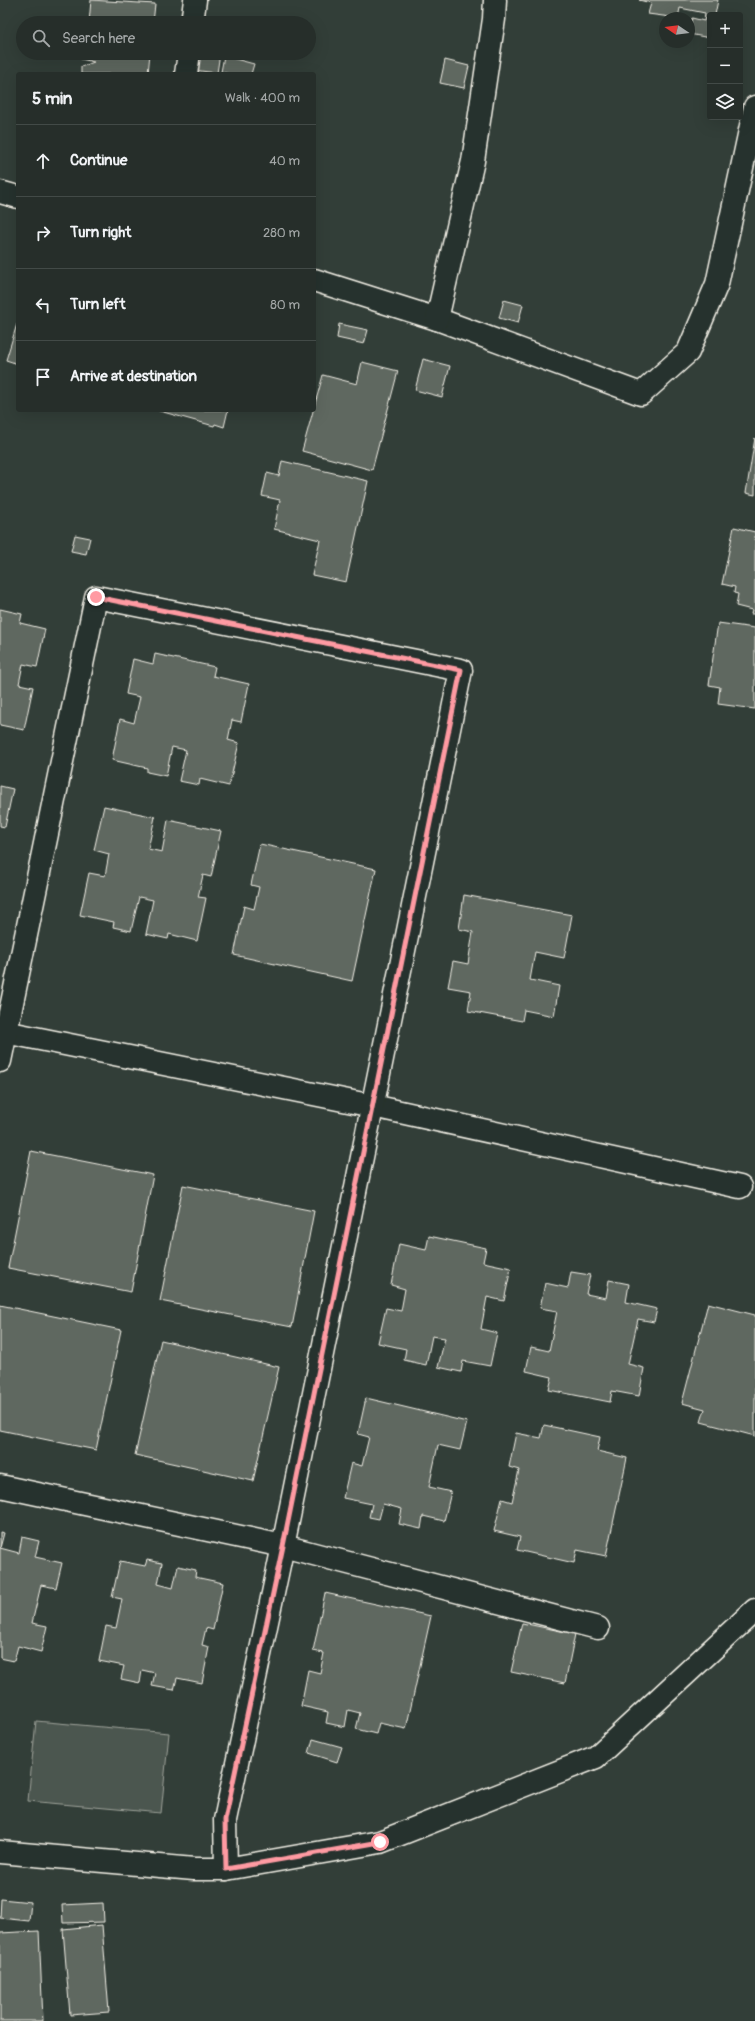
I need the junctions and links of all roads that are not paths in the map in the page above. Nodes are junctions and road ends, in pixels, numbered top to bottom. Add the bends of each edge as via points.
1 (195, 0) edge
2 (495, 0) edge
3 (193, 16) edge
4 (188, 60) edge
5 (186, 72) edge
6 (755, 107) edge
7 (0, 192) edge
8 (16, 196) edge
9 (316, 281) edge
10 (437, 319) junction
11 (3, 1032) edge
12 (0, 1061) edge
13 (373, 1106) junction
14 (740, 1187) dead end
15 (0, 1486) edge
16 (283, 1546) junction
17 (755, 1610) edge
18 (598, 1628) dead end
19 (0, 1852) edge
20 (226, 1869) junction

1 - 3 street
2 - 10 street via 473,161
4 - 5 street
6 - 10 street via 718,284 688,352 641,394
7 - 8 street
9 - 10 street
11 - 12 street
11 - 13 street
11 - 13 street via 96,597 461,670
13 - 14 street
13 - 16 street
15 - 16 street
16 - 18 street
16 - 20 street via 225,1820
17 - 20 street via 596,1758 380,1842
19 - 20 street via 194,1869

